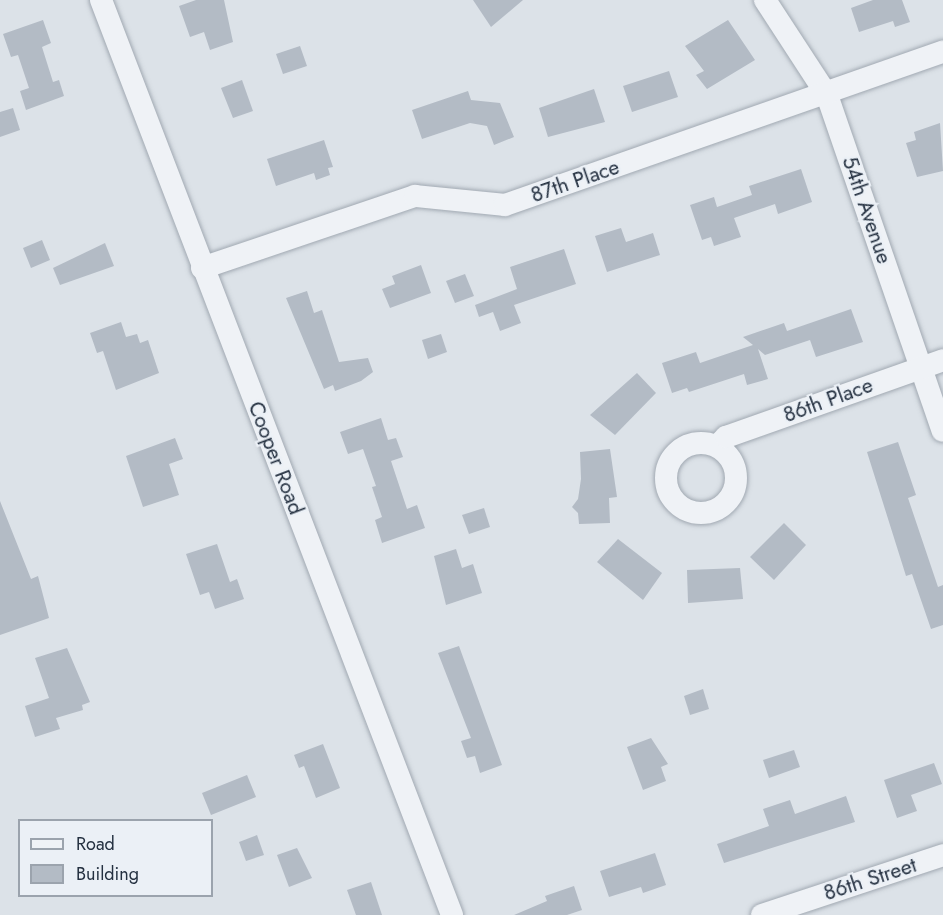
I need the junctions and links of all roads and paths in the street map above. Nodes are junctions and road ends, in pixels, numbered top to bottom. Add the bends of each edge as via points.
1 (101, 0) edge
2 (765, 0) edge
3 (943, 52) edge
4 (827, 95) junction
5 (202, 268) junction
6 (943, 360) edge
7 (921, 366) junction
8 (943, 431) edge
9 (717, 446) dead end
10 (943, 855) edge
11 (452, 915) edge
12 (762, 915) edge

1 - 5 street, Cooper Road
2 - 4 street, 54th Avenue
3 - 4 street, 87th Place
4 - 5 street, 87th Place via 505,205 415,196
4 - 7 street, 54th Avenue
5 - 11 street, Cooper Road
6 - 7 street, 86th Place
7 - 8 street, 54th Avenue
7 - 9 street, 86th Place via 726,437
10 - 12 street, 86th Street

